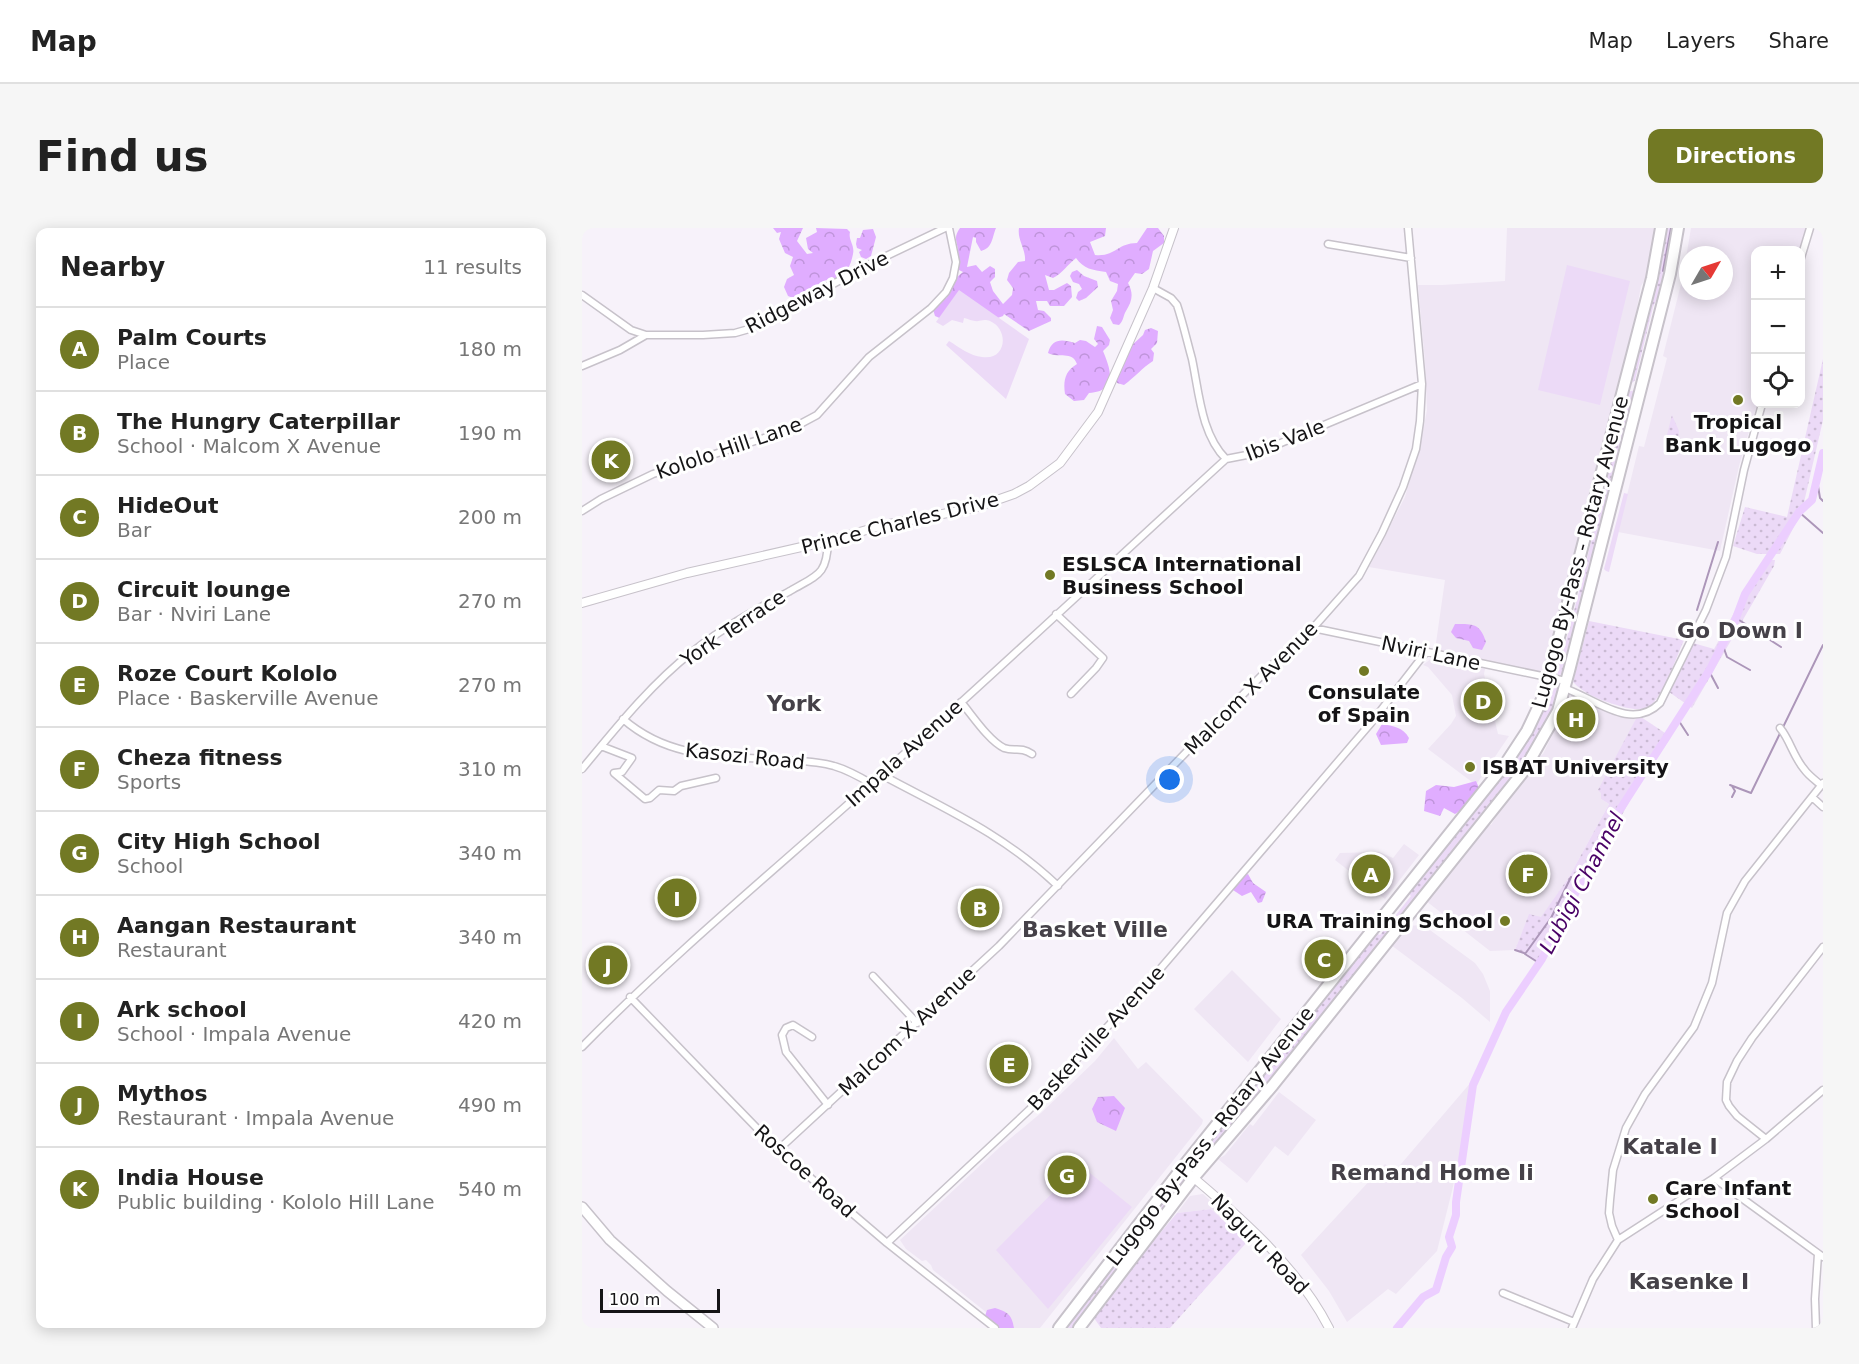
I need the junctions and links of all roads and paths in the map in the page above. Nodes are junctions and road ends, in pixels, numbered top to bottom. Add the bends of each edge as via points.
1 (947, 228) edge
2 (1174, 228) edge
3 (1408, 228) edge
4 (1661, 228) edge
5 (1678, 228) edge
6 (1810, 228) edge
7 (1328, 244) dead end
8 (1805, 246) edge
9 (1411, 258) junction
10 (1153, 288) junction
11 (582, 295) edge
12 (646, 335) junction
13 (582, 366) edge
14 (1422, 384) junction
15 (1625, 385) junction
16 (1641, 387) junction
17 (1761, 408) edge
18 (1226, 459) junction
19 (582, 511) edge
20 (828, 541) junction
21 (582, 603) edge
22 (1056, 614) junction
23 (1312, 628) junction
24 (1426, 652) junction
25 (1549, 678) junction
26 (1565, 684) junction
27 (1071, 694) dead end
28 (961, 702) junction
29 (623, 719) junction
30 (1780, 728) dead end
31 (601, 746) junction
32 (1032, 754) dead end
33 (582, 769) edge
34 (882, 775) junction
35 (716, 778) dead end
36 (872, 784) junction
37 (1822, 784) edge
38 (1812, 797) junction
39 (1823, 807) edge
40 (1058, 886) junction
41 (1823, 947) edge
42 (873, 976) dead end
43 (630, 998) junction
44 (917, 1023) junction
45 (812, 1036) dead end
46 (582, 1047) edge
47 (1823, 1090) edge
48 (828, 1105) junction
49 (1766, 1139) junction
50 (778, 1150) junction
51 (1182, 1168) junction
52 (1194, 1177) junction
53 (1714, 1178) junction
54 (582, 1207) edge
55 (1618, 1240) junction
56 (888, 1243) junction
57 (1821, 1256) edge
58 (1503, 1293) dead end
59 (1573, 1325) edge
60 (713, 1328) edge
61 (995, 1328) edge
62 (1059, 1328) edge
63 (1079, 1328) edge
64 (1329, 1328) edge
65 (1816, 1328) edge

1 - 12 street, Ridgeway Drive via 749,329 703,335
1 - 19 street, Kololo Hill Lane via 956,261 946,292 869,357 817,415 789,430 653,474
2 - 10 street, Prince Charles Drive
3 - 9 street, Malcom X Avenue
4 - 15 main road, Lugogo By-Pass - Rotary Avenue
5 - 16 main road, Lugogo By-Pass - Rotary Avenue via 1671,274
6 - 8 street
7 - 9 street
9 - 14 street, Malcom X Avenue
10 - 18 street, Ibis Vale via 1177,305 1205,419 1218,451
10 - 20 street, Prince Charles Drive via 1098,412 1046,475 1014,494 974,508 884,525
11 - 12 street via 631,330
12 - 13 street, Ridgeway Drive
14 - 18 street, Ibis Vale via 1257,453
14 - 23 street, Malcom X Avenue via 1416,449 1403,487 1359,576
15 - 16 main road
15 - 25 main road, Lugogo By-Pass - Rotary Avenue
16 - 26 main road, Lugogo By-Pass - Rotary Avenue
17 - 26 street, Nviri Lane via 1726,557 1706,610 1660,703 1642,714 1631,715 1599,705
18 - 22 street, Impala Avenue
20 - 21 street, Prince Charles Drive via 687,573
20 - 29 street, York Terrace via 826,563 818,575 692,651
22 - 27 street via 1103,658
22 - 28 street, Impala Avenue
23 - 24 street, Nviri Lane
23 - 40 street, Malcom X Avenue
24 - 25 street, Nviri Lane
24 - 56 street, Baskerville Avenue via 1371,723 1143,989 1029,1110
25 - 26 street, Nviri Lane
25 - 51 main road, Lugogo By-Pass - Rotary Avenue via 1538,711 1506,764
26 - 52 main road, Lugogo By-Pass - Rotary Avenue via 1558,711 1523,772 1273,1085
28 - 32 street via 994,741
28 - 34 street, Impala Avenue
29 - 31 street, York Terrace
29 - 36 street, Kasozi Road via 648,738 688,752 822,763 847,770
30 - 37 street via 1803,768
31 - 33 street, York Terrace
31 - 35 street via 632,758 622,771 614,773 645,799 659,790 674,791
34 - 36 street, Impala Avenue
34 - 40 street via 979,825 1010,845
36 - 43 street, Impala Avenue
37 - 38 street
38 - 39 street
38 - 55 street via 1745,881 1727,913 1712,983 1694,1027 1645,1094 1626,1128 1613,1170 1610,1200 1612,1226
40 - 44 street, Malcom X Avenue
41 - 49 street via 1752,1038 1727,1082 1729,1106
42 - 44 street
43 - 46 street, Impala Avenue
43 - 50 street, Roscoe Road
44 - 48 street, Malcom X Avenue
45 - 48 street via 793,1026 782,1035 786,1052
47 - 49 street
48 - 50 street, Malcom X Avenue
49 - 53 street
50 - 56 street, Roscoe Road
51 - 52 street, Naguru Road
51 - 62 main road, Lugogo By-Pass - Rotary Avenue
52 - 63 main road, Lugogo By-Pass - Rotary Avenue
52 - 64 street, Naguru Road via 1284,1263
53 - 55 street
53 - 57 street
54 - 60 main road via 610,1240
55 - 59 street via 1593,1279
56 - 61 street, Roscoe Road
57 - 65 street via 1815,1299
58 - 59 street

